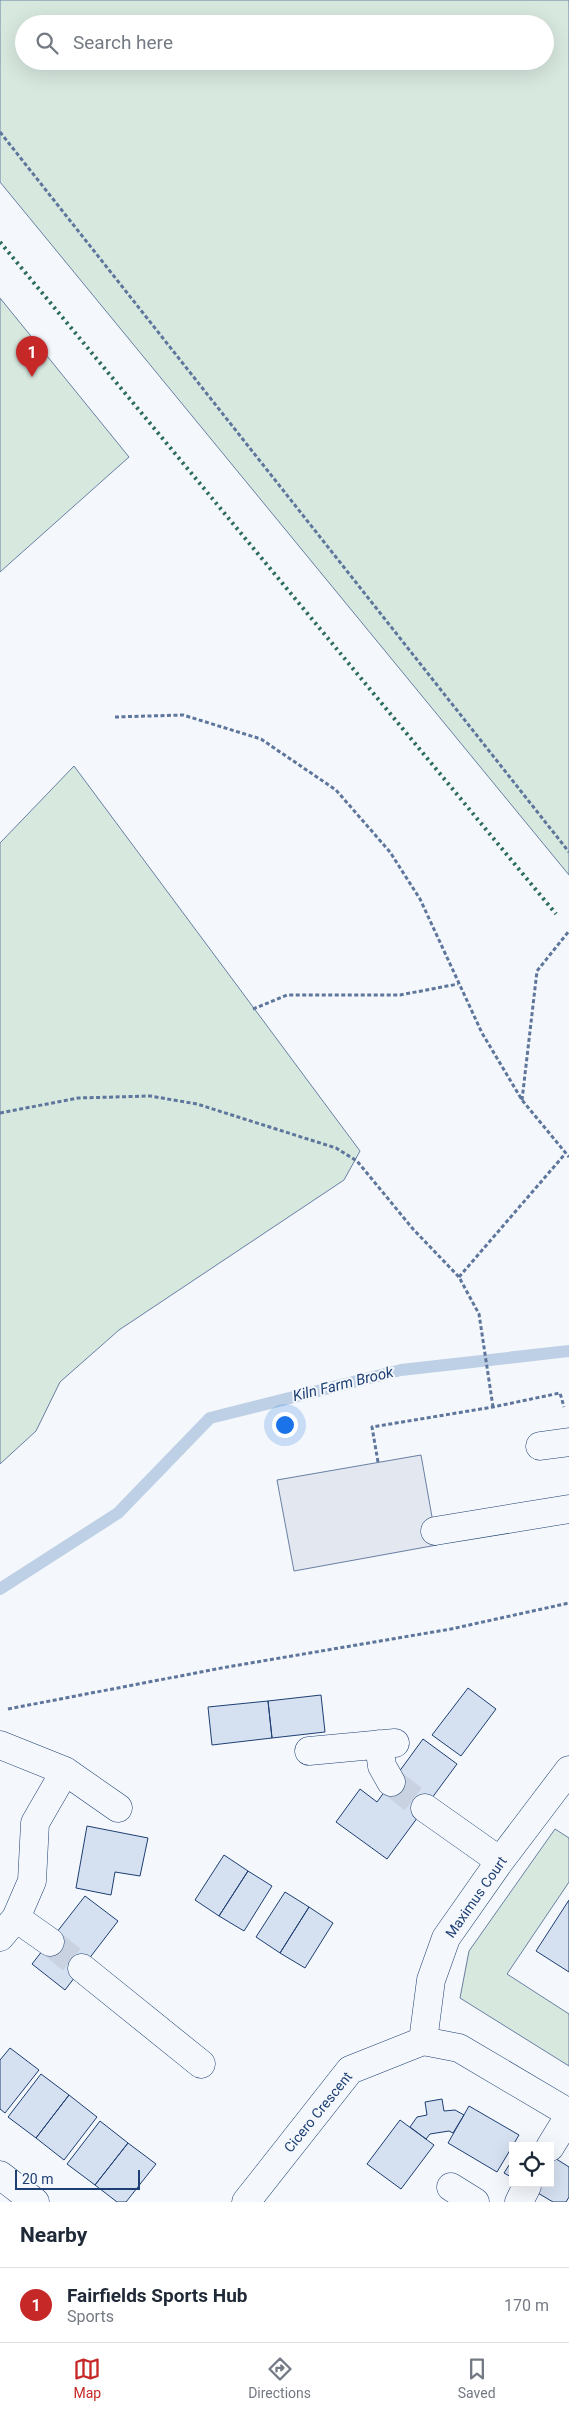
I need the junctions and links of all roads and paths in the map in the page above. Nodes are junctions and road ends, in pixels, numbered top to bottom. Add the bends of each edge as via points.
1 (0, 132) edge
2 (115, 717) dead end
3 (569, 852) edge
4 (569, 931) edge
5 (458, 984) junction
6 (253, 1009) dead end
7 (522, 1100) junction
8 (0, 1113) edge
9 (565, 1154) junction
10 (569, 1157) edge
11 (459, 1277) junction
12 (494, 1407) junction
13 (565, 1408) dead end
14 (569, 1442) edge
15 (540, 1446) dead end
16 (378, 1462) dead end
17 (569, 1509) edge
18 (435, 1532) dead end
19 (569, 1603) edge
20 (0, 1711) edge
21 (0, 1744) edge
22 (308, 1751) dead end
23 (65, 1770) junction
24 (569, 1770) edge
25 (391, 1782) tunnel mouth
26 (560, 1802) edge
27 (118, 1808) dead end
28 (425, 1808) tunnel mouth
29 (500, 1861) junction
30 (8, 1927) edge
31 (50, 1942) tunnel mouth
32 (82, 1968) tunnel mouth
33 (422, 2041) junction
34 (202, 2064) dead end
35 (569, 2115) edge
36 (553, 2142) edge
37 (0, 2175) edge
38 (451, 2187) dead end
39 (35, 2202) edge
40 (246, 2202) edge
41 (475, 2202) edge

1 - 3 path
2 - 5 path via 183,715 261,739 336,790 390,852 420,899
4 - 7 path via 537,970
5 - 6 path via 400,995 287,995
5 - 7 path via 482,1033
7 - 9 path
8 - 11 path via 78,1098 150,1096 197,1104 336,1148 357,1160 414,1230
9 - 10 path
9 - 11 path
11 - 12 path via 479,1314
12 - 13 path via 560,1393
12 - 16 path via 372,1427
14 - 15 street
17 - 18 street
19 - 20 path via 451,1629
21 - 23 street
22 - 25 street via 387,1744 382,1766
23 - 27 street
23 - 30 street via 35,1823 32,1881
24 - 26 street, Maximus Court
26 - 29 street, Maximus Court
28 - 29 street
29 - 33 street, Maximus Court via 446,1938 431,1980
30 - 31 street
32 - 34 street
33 - 35 street via 459,2048
33 - 40 street, Cicero Crescent via 350,2070
35 - 36 street
37 - 39 street
38 - 41 street

